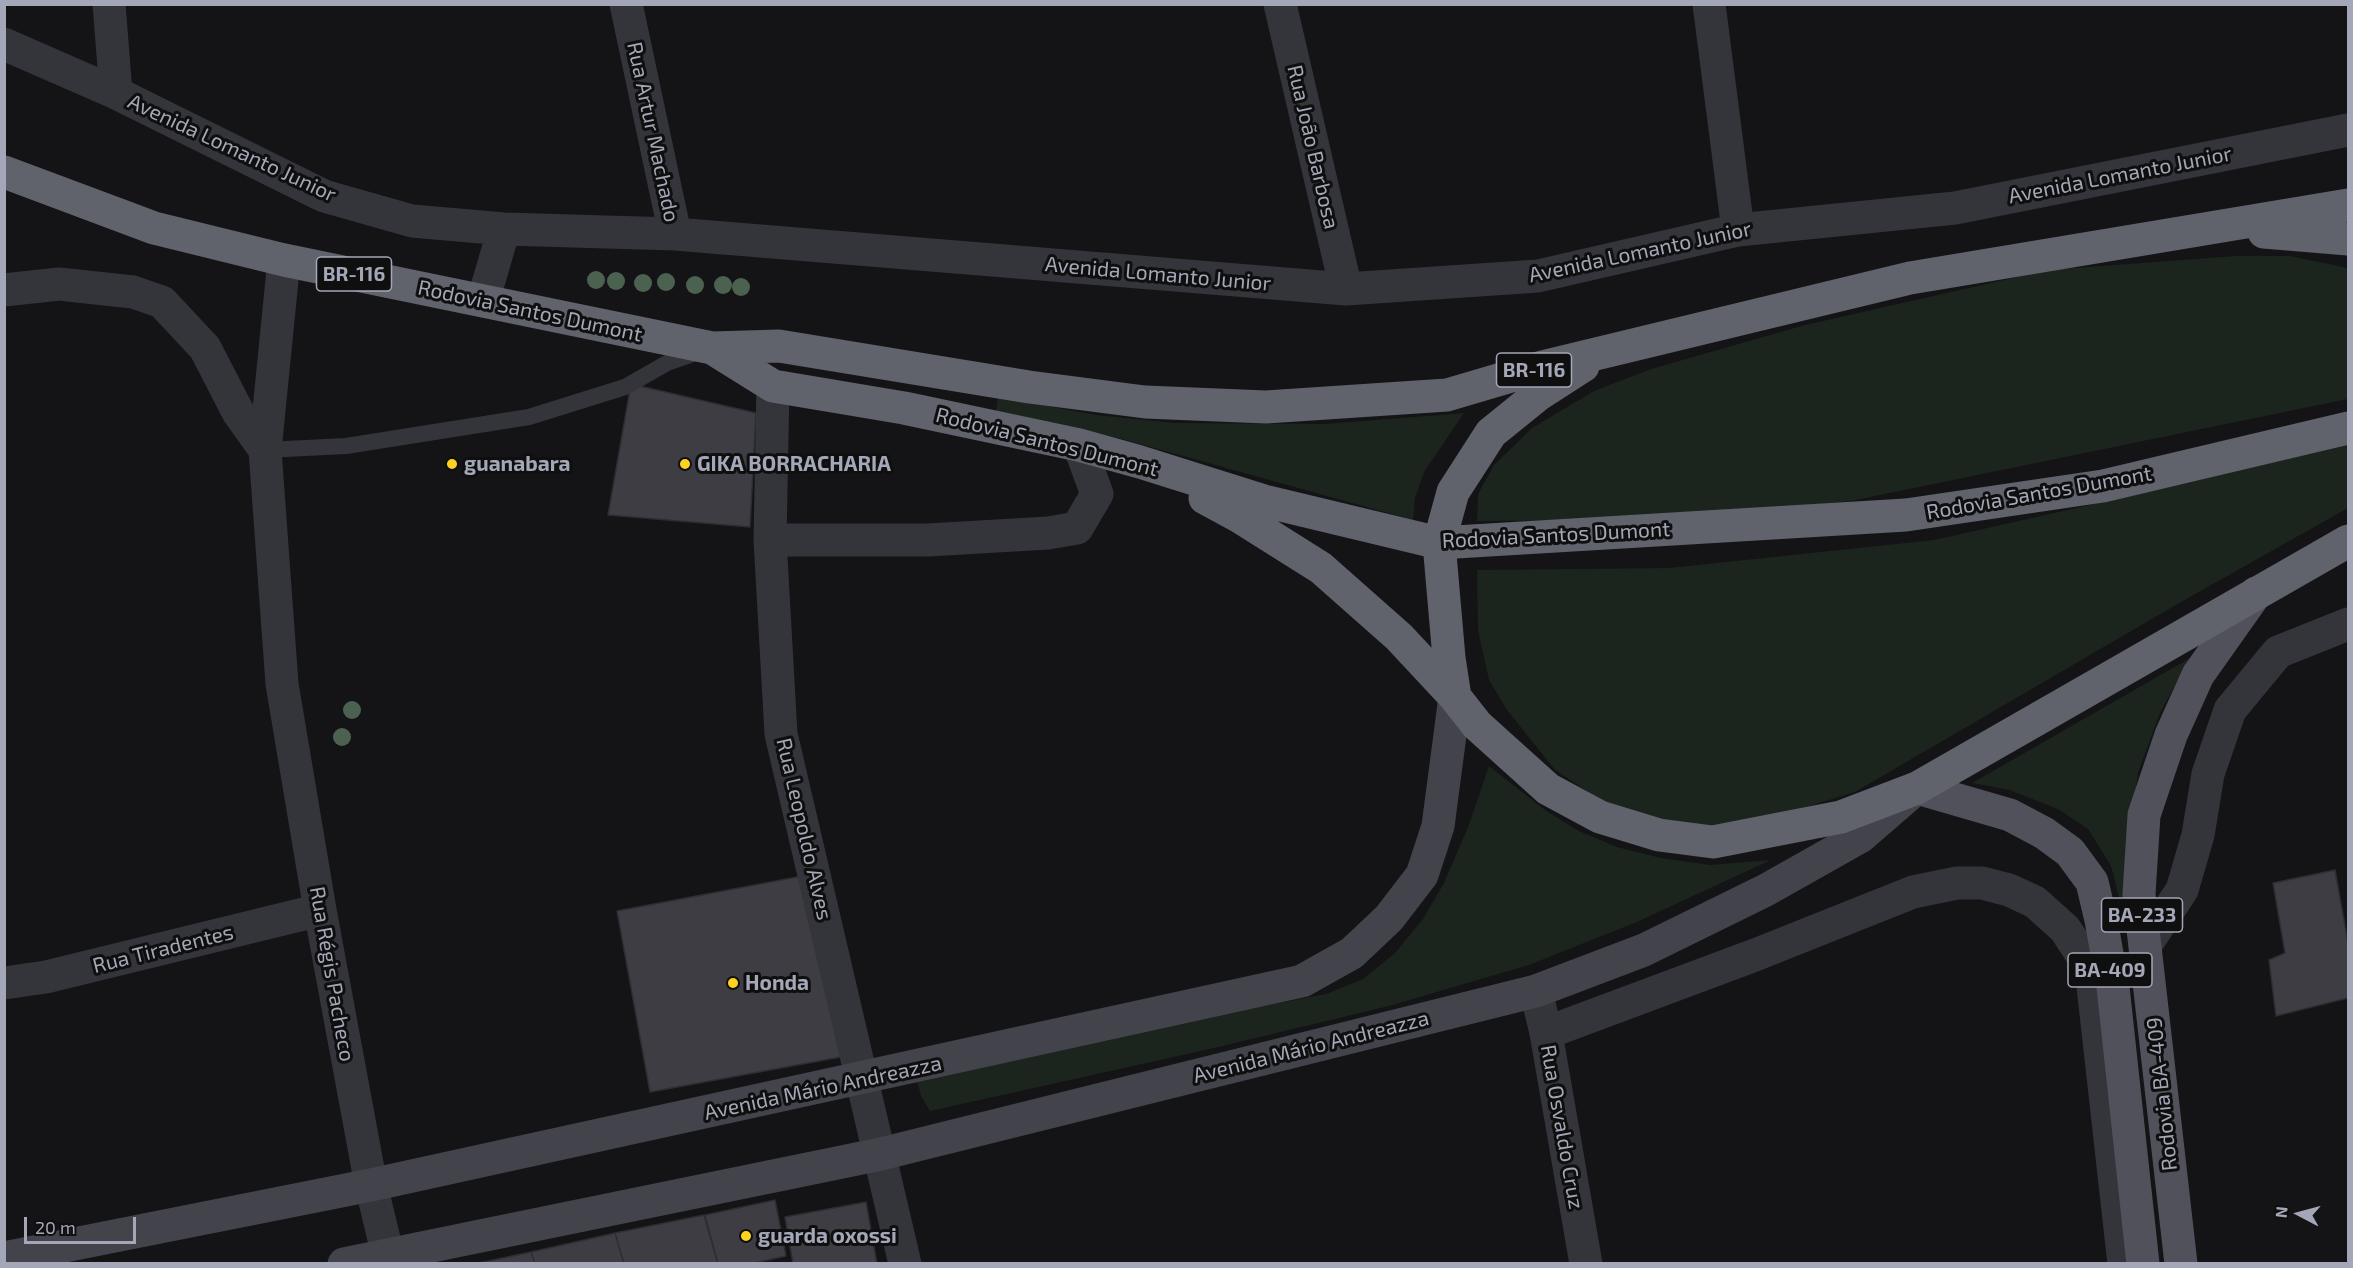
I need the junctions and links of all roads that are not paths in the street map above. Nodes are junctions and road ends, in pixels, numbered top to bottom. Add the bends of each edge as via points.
1 (109, 4) edge
2 (626, 4) edge
3 (1280, 4) edge
4 (1709, 4) edge
5 (4, 44) edge
6 (116, 93) junction
7 (2349, 130) edge
8 (4, 172) edge
9 (2349, 205) edge
10 (2218, 228) junction
11 (504, 229) junction
12 (1737, 230) junction
13 (675, 234) junction
14 (2349, 239) edge
15 (284, 260) junction
16 (1346, 289) junction
17 (4, 290) edge
18 (483, 301) junction
19 (711, 348) junction
20 (1604, 352) junction
21 (773, 386) junction
22 (2349, 428) edge
23 (1079, 445) junction
24 (265, 450) junction
25 (1140, 462) junction
26 (770, 540) junction
27 (2349, 541) edge
28 (1439, 543) junction
29 (2256, 593) junction
30 (2349, 624) edge
31 (1455, 697) junction
32 (1917, 788) junction
33 (320, 910) junction
34 (2145, 946) junction
35 (4, 983) edge
36 (1536, 991) junction
37 (1546, 1033) junction
38 (2112, 1073) junction
39 (862, 1079) junction
40 (881, 1154) junction
41 (371, 1185) junction
42 (4, 1258) edge
43 (389, 1259) edge
44 (344, 1263) edge
45 (905, 1263) edge
46 (1586, 1263) edge
47 (2124, 1263) edge
48 (2143, 1263) edge
49 (2181, 1263) edge

1 - 6 street
2 - 13 street, Rua Artur Machado
3 - 16 street, Rua João Barbosa
4 - 12 street
5 - 6 street, Avenida Lomanto Junior
6 - 11 street, Avenida Lomanto Junior via 324,196 412,221
7 - 12 street, Avenida Lomanto Junior via 1955,207
8 - 15 highway, Rodovia Santos Dumont / BR-116 via 154,228
9 - 10 highway, Rodovia Santos Dumont / BR-116
10 - 14 highway
10 - 20 highway, Rodovia Santos Dumont / BR-116 via 1910,278
11 - 13 street, Rua Artur Machado
11 - 18 street
12 - 16 street, Avenida Lomanto Junior via 1538,276
13 - 16 street, Avenida Lomanto Junior
15 - 18 highway, Rodovia Santos Dumont / BR-116
15 - 24 street, Rua Régis Pacheco
17 - 24 street via 59,284 133,292 162,302 205,348 238,412
18 - 19 highway, Rodovia Santos Dumont / BR-116
19 - 20 highway, Rodovia Santos Dumont / BR-116 via 779,346 1145,402 1266,407 1447,395
19 - 21 highway, Rodovia Santos Dumont / BR-116
19 - 24 lane via 667,363 625,387 529,417 346,446
20 - 28 highway via 1538,395 1491,433 1453,492
21 - 23 highway, Rodovia Santos Dumont / BR-116 via 904,408
21 - 26 street, Rua Leopoldo Alves
22 - 28 highway, Rodovia Santos Dumont / BR-116 via 2103,486 1906,515
23 - 25 highway, Rodovia Santos Dumont / BR-116
23 - 26 street via 1097,494 1077,528 928,540
24 - 33 street, Rua Régis Pacheco via 282,684
25 - 28 highway, Rodovia Santos Dumont / BR-116 via 1264,501
25 - 31 highway via 1240,517 1321,568 1399,637
26 - 39 street, Rua Leopoldo Alves via 781,734
27 - 29 highway
28 - 31 highway
29 - 32 highway
29 - 34 main road, Rodovia BA-409 / BA-233 via 2198,675 2170,735 2144,815 2139,894
30 - 34 street via 2278,652 2230,710 2208,774 2198,835 2182,890
31 - 32 highway via 1477,725 1548,789 1600,818 1659,835 1713,842 1841,817
31 - 39 main road, Avenida Mário Andreazza via 1438,826 1422,875 1389,918 1352,953 1302,981
32 - 36 main road, Avenida Mário Andreazza via 1860,837 1766,890 1644,950
32 - 38 main road, Rodovia BA-409 / BA-409 via 2010,815 2070,852 2092,882 2113,987
33 - 35 street, Rua Tiradentes via 46,977
33 - 41 street, Rua Régis Pacheco
34 - 49 main road, Rodovia BA-409 / BA-233
36 - 37 street, Rua Osvaldo Cruz
36 - 40 main road, Avenida Mário Andreazza
37 - 38 street via 1912,892 1957,883 1982,883 2035,902 2065,929 2091,969
37 - 46 street, Rua Osvaldo Cruz
38 - 47 street
38 - 48 main road, Rodovia BA-409 / BA-409
39 - 40 street, Rua Leopoldo Alves
39 - 41 main road, Avenida Mário Andreazza
40 - 43 main road, Avenida Mário Andreazza
40 - 45 street, Rua Leopoldo Alves
41 - 42 main road, Avenida Mário Andreazza
41 - 43 street, Rua Régis Pacheco
43 - 44 main road, Avenida Mário Andreazza

